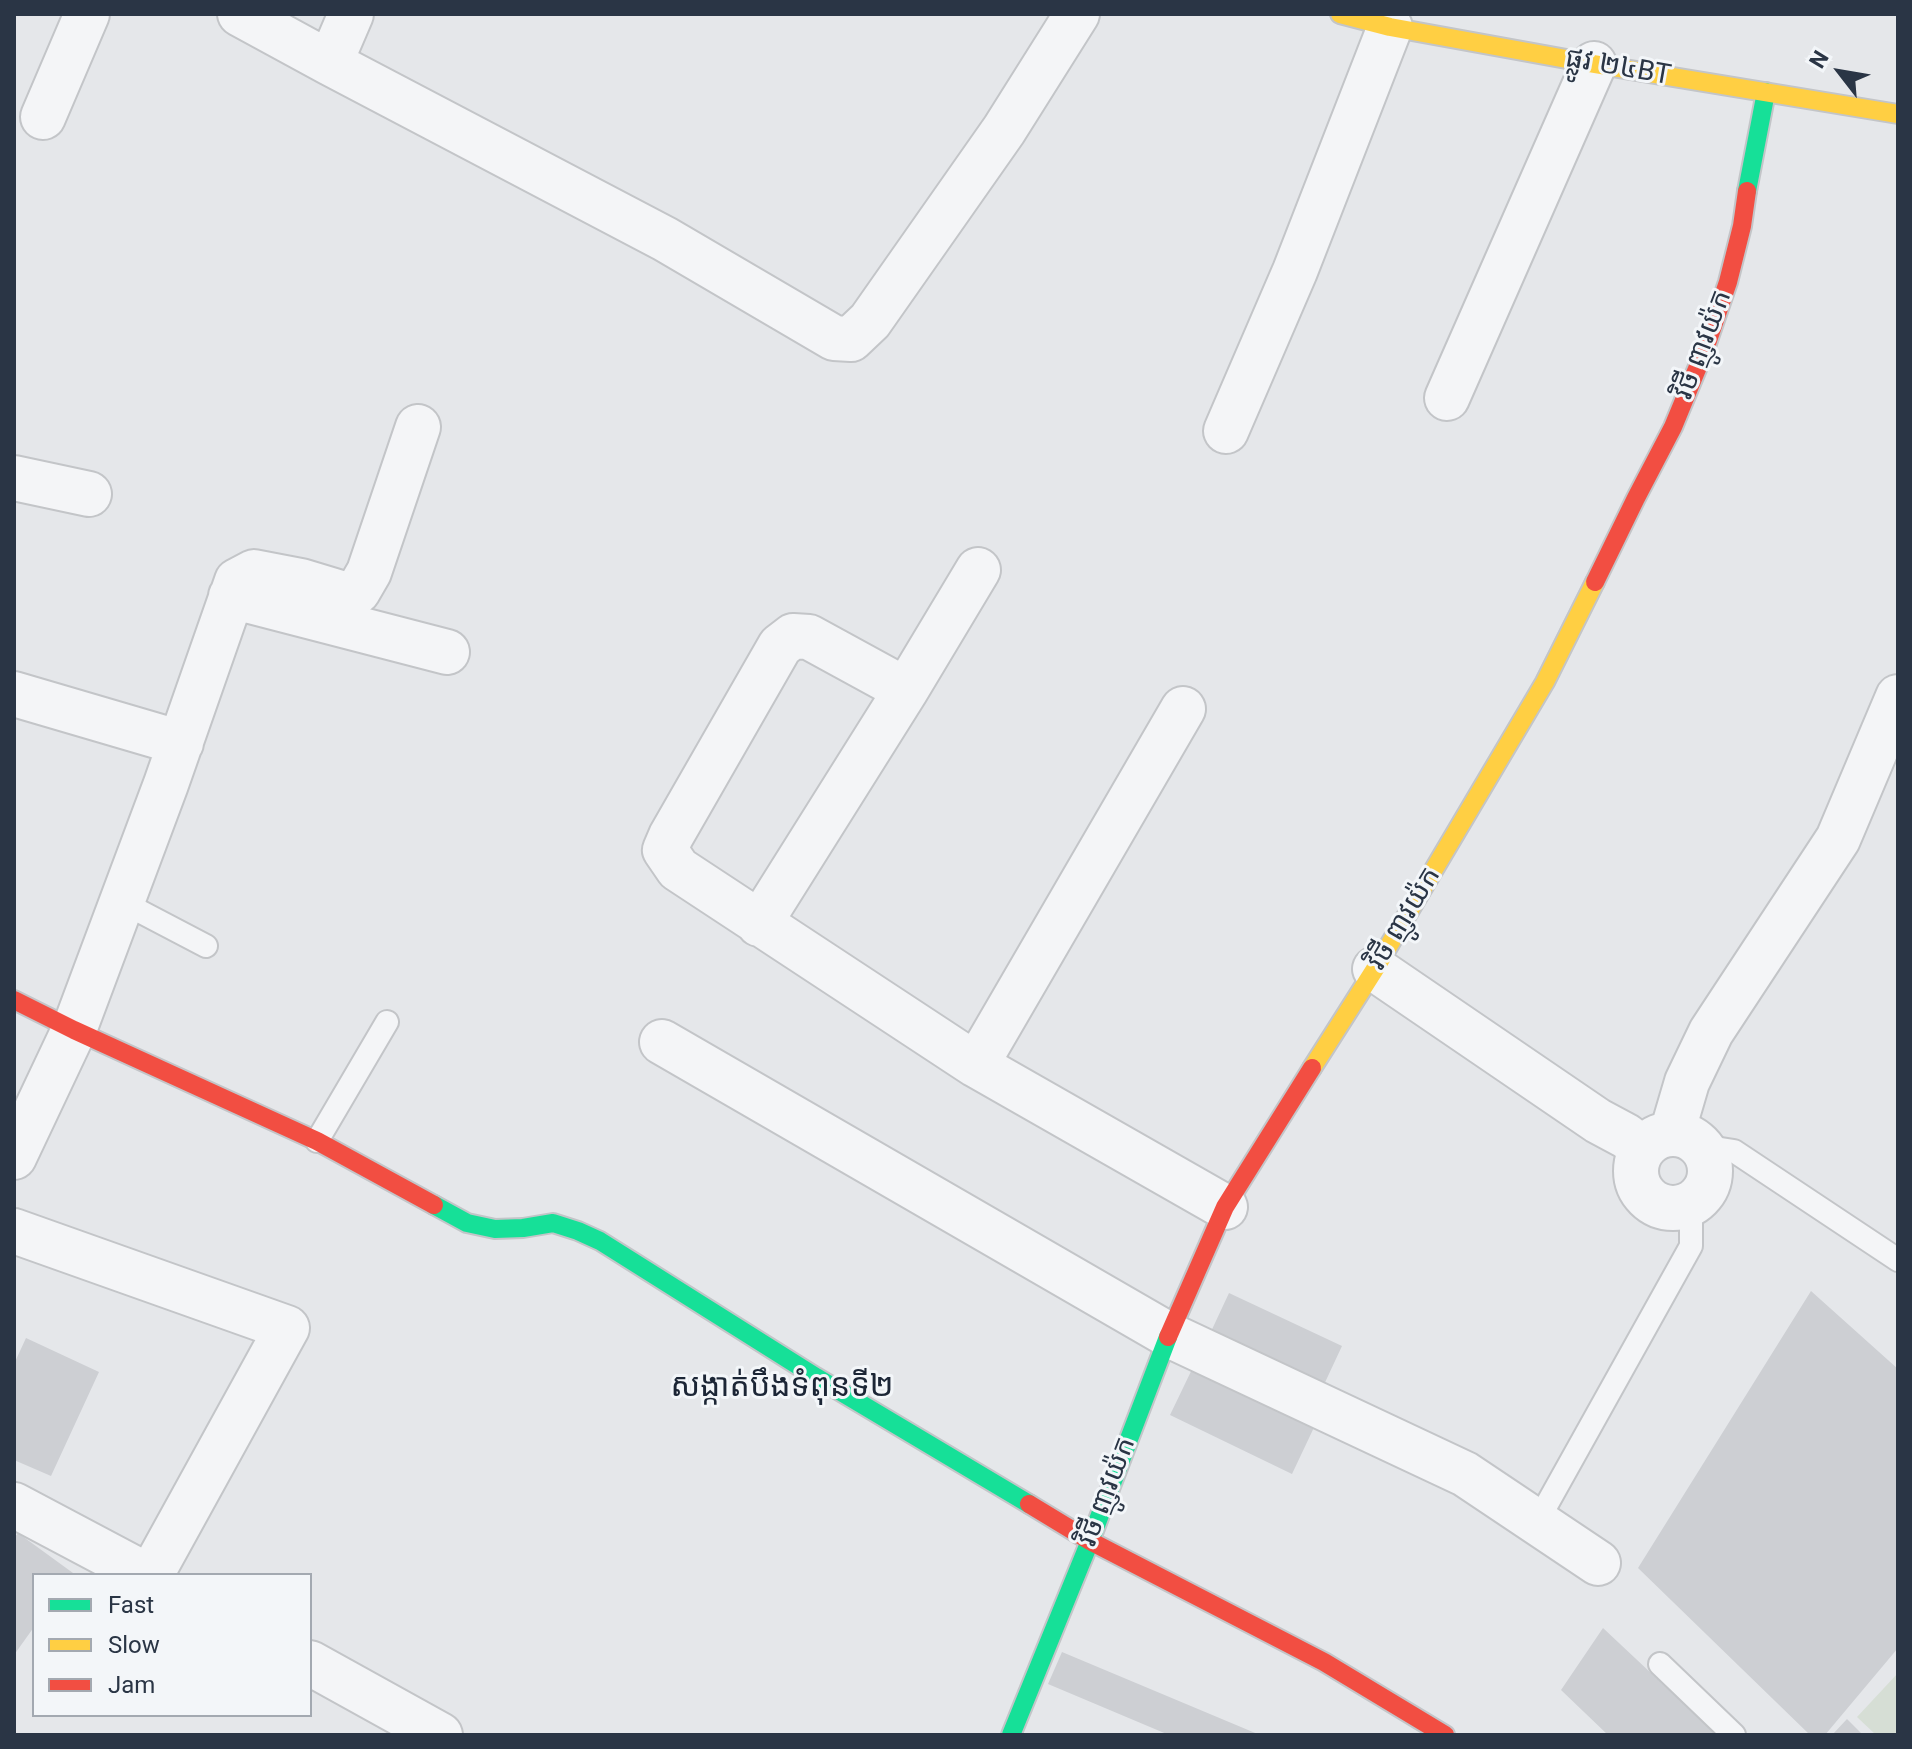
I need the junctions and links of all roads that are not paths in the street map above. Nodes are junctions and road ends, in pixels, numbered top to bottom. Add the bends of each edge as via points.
1 (87, 14) edge
2 (240, 14) edge
3 (351, 14) edge
4 (1077, 14) edge
5 (1340, 14) edge
6 (1390, 27) junction
7 (330, 63) junction
8 (1594, 64) junction
9 (1766, 92) junction
10 (1898, 114) edge
11 (43, 117) dead end
12 (1447, 398) dead end
13 (418, 427) dead end
14 (1226, 431) dead end
15 (14, 478) edge
16 (89, 494) dead end
17 (978, 570) dead end
18 (231, 596) junction
19 (447, 652) dead end
20 (906, 690) junction
21 (14, 694) edge
22 (1898, 697) edge
23 (1183, 709) dead end
24 (181, 743) junction
25 (122, 902) junction
26 (759, 924) junction
27 (206, 946) dead end
28 (1375, 969) junction
29 (14, 1000) edge
30 (387, 1022) dead end
31 (74, 1030) junction
32 (662, 1042) dead end
33 (976, 1065) junction
34 (317, 1141) junction
35 (1672, 1143) junction
36 (14, 1157) edge
37 (1691, 1204) junction
38 (1225, 1207) junction
39 (14, 1231) edge
40 (1898, 1260) edge
41 (1169, 1335) junction
42 (14, 1505) edge
43 (1546, 1506) dead end
44 (1090, 1541) junction
45 (1598, 1563) dead end
46 (145, 1573) edge
47 (150, 1573) edge
48 (312, 1664) edge
49 (1660, 1664) dead end
50 (440, 1735) edge
51 (1011, 1735) edge
52 (1445, 1735) edge
53 (1734, 1735) edge

1 - 11 street
2 - 7 street
3 - 7 street
4 - 7 street via 996,142 870,321 851,339 834,338 665,239
5 - 6 street, ផ្លូវ ២៤BT
6 - 8 street, ផ្លូវ ២៤BT
6 - 14 street
8 - 9 street, ផ្លូវ ២៤BT
8 - 12 street
9 - 10 street, ផ្លូវ ២៤BT
9 - 28 street, វិថី ញូវយ៉ក via 1728,282 1673,427 1545,682
13 - 18 street via 358,591 344,594 254,572 237,581
15 - 16 street
17 - 20 street
18 - 19 street
18 - 24 street
20 - 26 street
20 - 26 street via 809,637 793,636 780,646 665,850 678,869
21 - 24 street
22 - 35 street via 1838,839 1711,1032 1687,1082
23 - 33 street
24 - 25 street
25 - 27 lane
25 - 31 street
26 - 33 street
28 - 35 street via 1598,1121 1626,1136
28 - 38 street, វិថី ញូវយ៉ក
29 - 31 street
30 - 34 lane
31 - 34 street
31 - 36 street
32 - 41 street
33 - 38 street
34 - 44 street via 467,1223 495,1229 553,1223 600,1241
35 - 37 street via 1711,1166 1700,1197
35 - 37 street via 1637,1160 1639,1185 1655,1204
35 - 40 lane via 1734,1151
37 - 43 lane via 1691,1246
38 - 41 street, វិថី ញូវយ៉ក
39 - 47 street via 287,1328
41 - 44 street, វិថី ញូវយ៉ក
41 - 45 street via 1465,1474
42 - 46 street
44 - 51 street, វិថី ញូវយ៉ក
44 - 52 street via 1324,1662
48 - 50 street
49 - 53 lane

